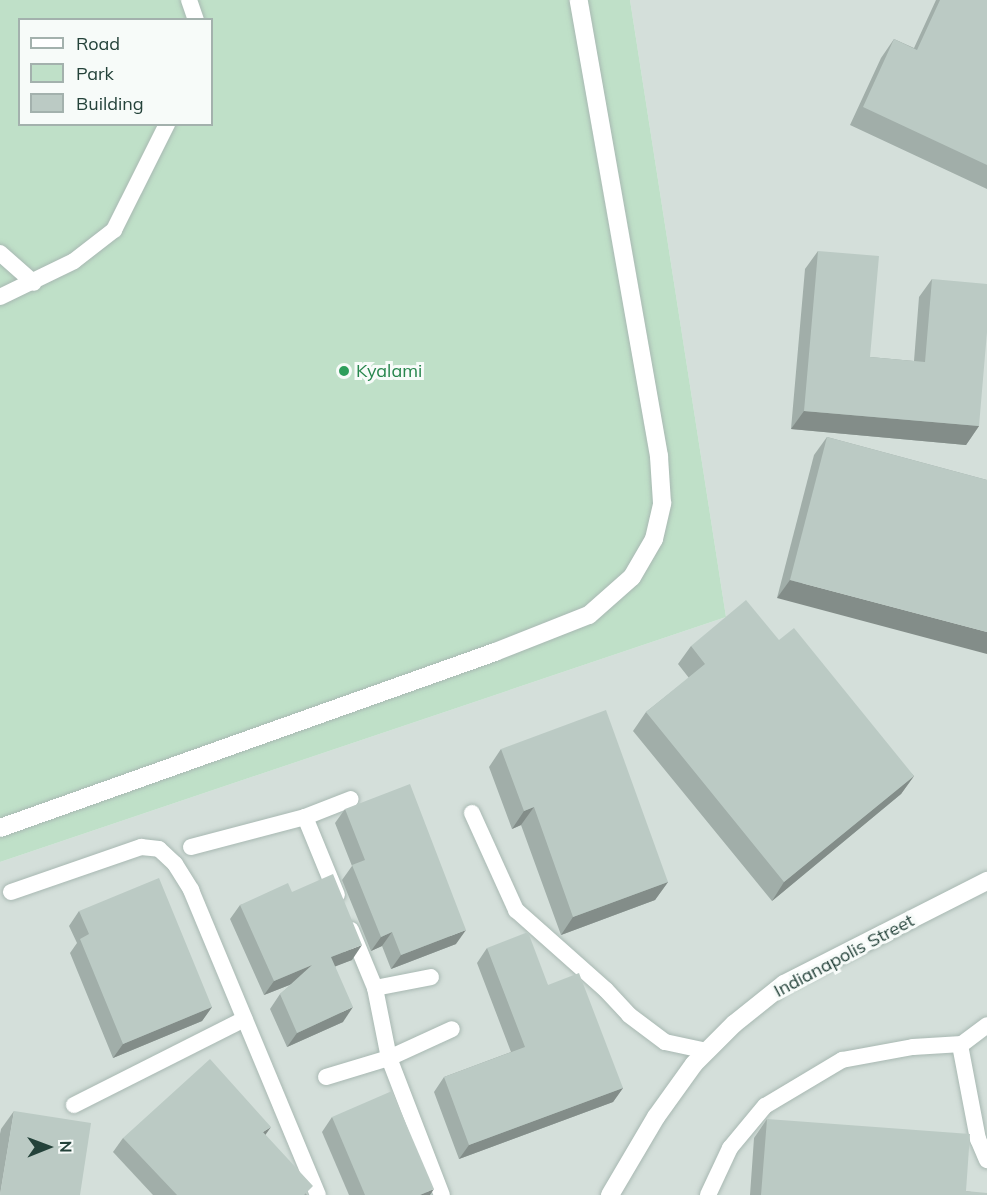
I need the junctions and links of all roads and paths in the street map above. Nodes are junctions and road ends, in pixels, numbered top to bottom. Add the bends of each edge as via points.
1 (189, 0) edge
2 (579, 0) edge
3 (195, 18) edge
4 (166, 126) edge
5 (0, 253) edge
6 (34, 283) junction
7 (0, 297) edge
8 (351, 799) dead end
9 (472, 813) dead end
10 (305, 817) junction
11 (0, 828) edge
12 (191, 847) dead end
13 (987, 881) edge
14 (11, 892) dead end
15 (431, 977) dead end
16 (375, 988) junction
17 (244, 1019) junction
18 (987, 1025) edge
19 (452, 1029) dead end
20 (960, 1045) junction
21 (707, 1051) junction
22 (389, 1058) junction
23 (326, 1077) dead end
24 (74, 1106) dead end
25 (987, 1160) edge
26 (318, 1195) edge
27 (442, 1195) edge
28 (610, 1195) edge
29 (708, 1195) edge

1 - 3 lane
2 - 11 street via 658,456 662,503 654,539 632,577 589,615
4 - 6 lane via 114,230 74,261
5 - 6 lane
6 - 7 lane
8 - 10 lane
9 - 21 lane via 516,910 629,1015 665,1042
10 - 12 lane
10 - 16 lane
13 - 21 street, Indianapolis Street via 784,984
14 - 17 lane via 141,847 159,849 175,864 191,890
15 - 16 lane
16 - 22 lane
17 - 24 lane
17 - 26 lane
18 - 20 lane
19 - 22 lane
20 - 25 lane via 978,1139
20 - 29 lane via 913,1047 842,1060 765,1106 730,1148
21 - 28 street, Indianapolis Street via 656,1117
22 - 23 lane
22 - 27 lane

